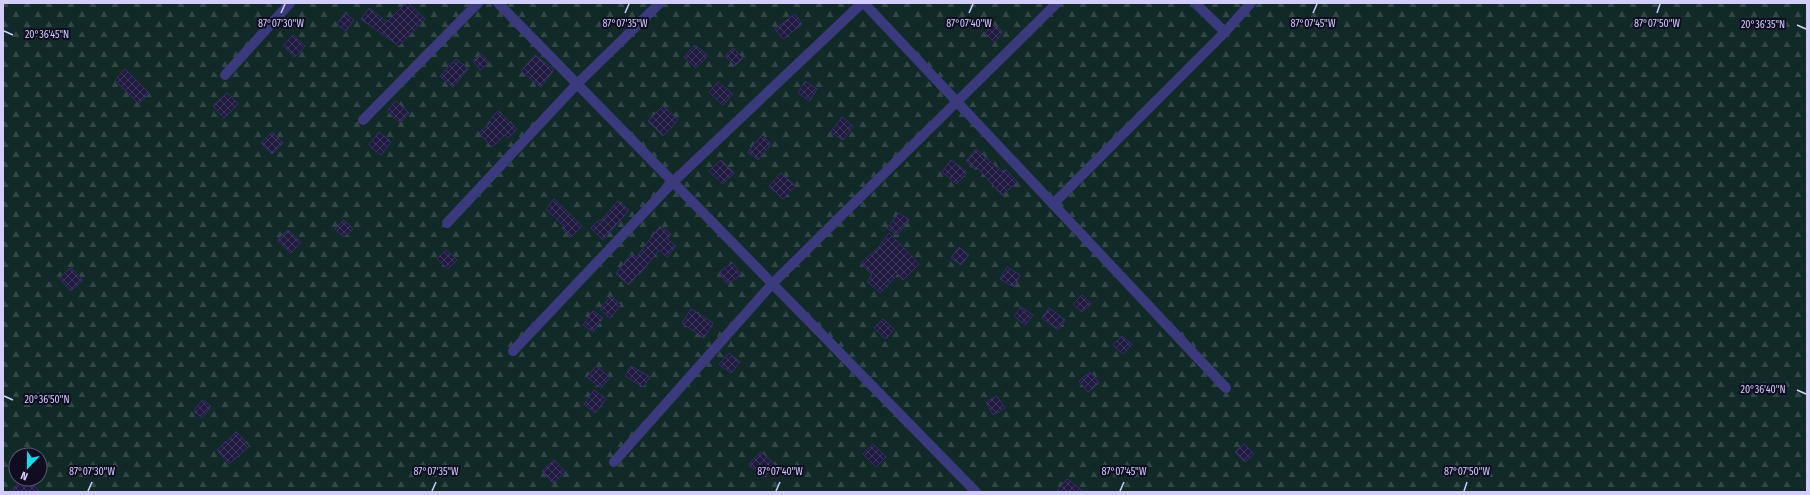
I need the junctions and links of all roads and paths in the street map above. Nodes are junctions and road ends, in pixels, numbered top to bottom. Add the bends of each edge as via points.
1 (290, 3) edge
2 (478, 3) edge
3 (498, 3) edge
4 (660, 3) edge
5 (863, 3) edge
6 (1057, 3) edge
7 (1195, 3) edge
8 (1251, 3) edge
9 (1225, 32) junction
10 (225, 75) dead end
11 (577, 84) junction
12 (956, 102) junction
13 (363, 120) dead end
14 (673, 182) junction
15 (1053, 204) junction
16 (447, 222) dead end
17 (772, 284) junction
18 (513, 351) dead end
19 (1226, 388) dead end
20 (614, 462) dead end
21 (976, 492) edge

1 - 10 street
2 - 13 street
3 - 11 street
4 - 11 street
5 - 12 street
5 - 14 street
6 - 12 street
7 - 9 street
8 - 9 street
9 - 15 street
11 - 14 street
11 - 16 street
12 - 15 street
12 - 17 street
14 - 17 street
14 - 18 street
15 - 19 street
17 - 20 street
17 - 21 street

